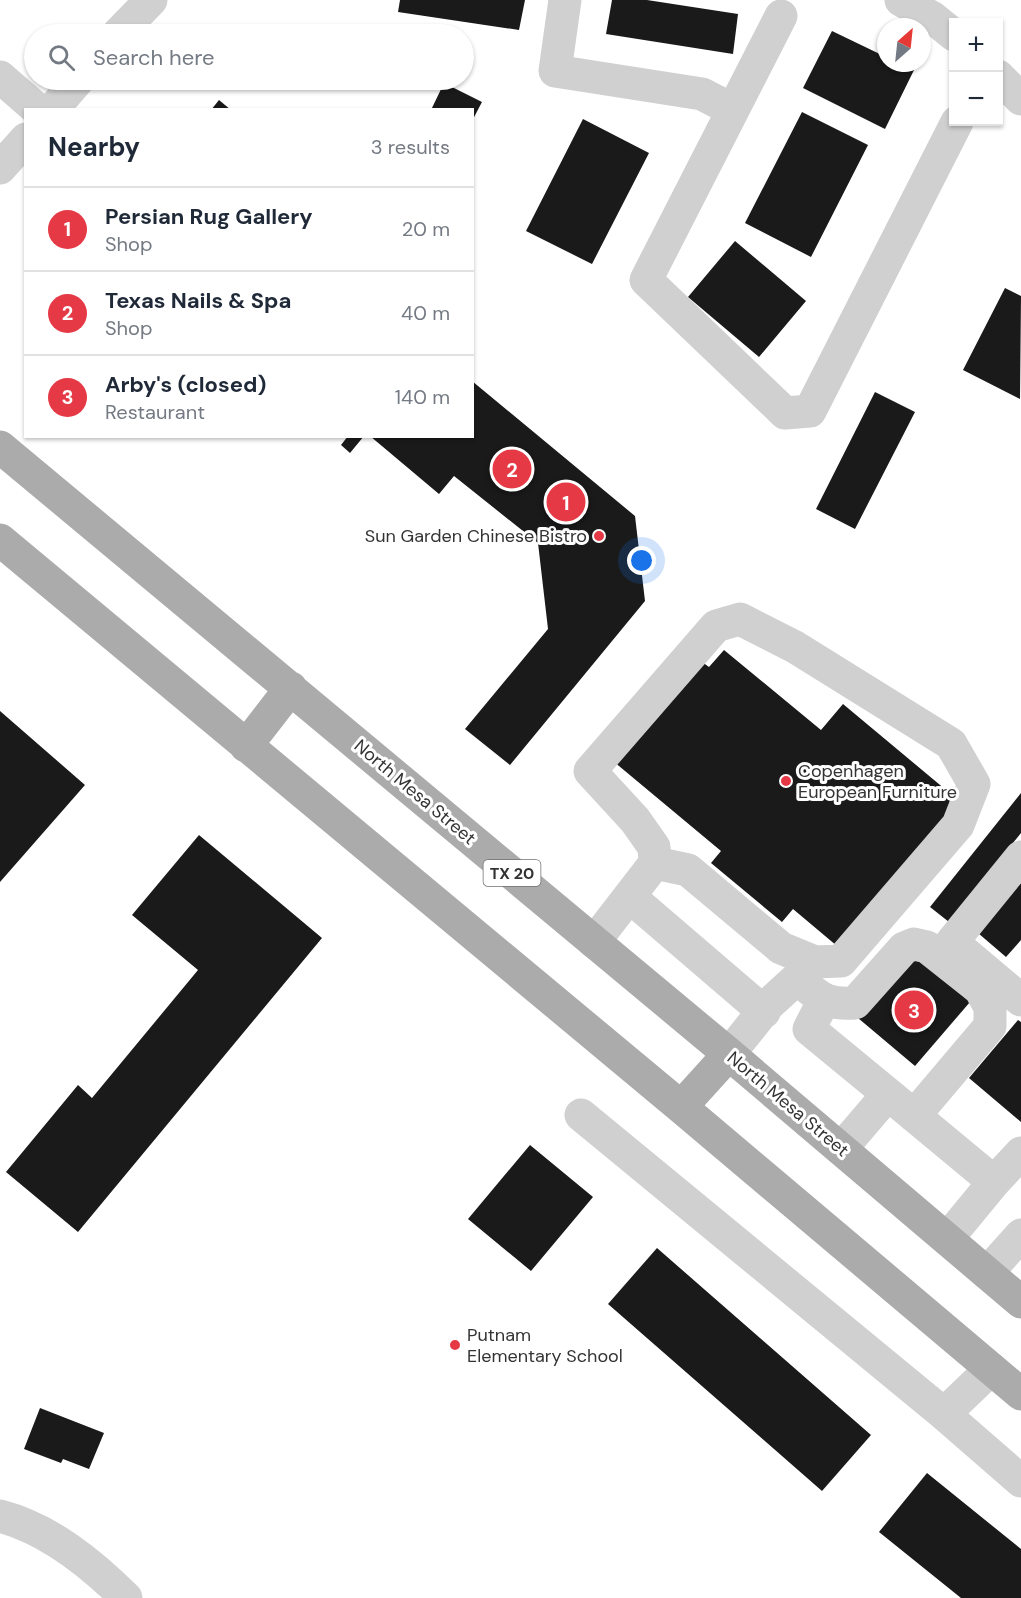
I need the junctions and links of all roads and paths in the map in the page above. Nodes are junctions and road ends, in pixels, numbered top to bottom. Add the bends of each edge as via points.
1 (151, 0) edge
2 (566, 0) edge
3 (901, 0) edge
4 (781, 16) dead end
5 (128, 24) edge
6 (949, 31) edge
7 (0, 77) edge
8 (1003, 80) edge
9 (69, 90) edge
10 (1021, 99) edge
11 (36, 108) edge
12 (54, 108) edge
13 (733, 110) junction
14 (955, 126) edge
15 (24, 141) edge
16 (0, 168) edge
17 (0, 447) edge
18 (0, 540) edge
19 (291, 688) junction
20 (246, 746) junction
21 (1021, 857) edge
22 (655, 863) junction
23 (630, 897) junction
24 (594, 942) junction
25 (806, 970) junction
26 (1015, 984) edge
27 (824, 1000) junction
28 (764, 1012) junction
29 (729, 1054) junction
30 (888, 1094) junction
31 (681, 1107) junction
32 (581, 1115) dead end
33 (914, 1116) junction
34 (841, 1149) junction
35 (1021, 1153) edge
36 (994, 1182) junction
37 (1021, 1235) edge
38 (947, 1239) junction
39 (987, 1273) junction
40 (1021, 1302) edge
41 (991, 1369) junction
42 (1021, 1395) edge
43 (944, 1414) junction
44 (1021, 1481) edge
45 (0, 1516) edge
46 (126, 1598) edge

1 - 5 street
2 - 13 street via 555,71 702,94
3 - 6 street
4 - 13 street
7 - 11 street
8 - 10 street
9 - 12 street
13 - 14 street via 646,280 785,413 810,411
15 - 16 street
17 - 19 main road, North Mesa Street / TX 20
18 - 20 main road
19 - 20 main road
19 - 24 main road, North Mesa Street / TX 20
20 - 31 main road
21 - 26 street via 952,942
22 - 23 street
22 - 25 street via 688,870
22 - 25 street via 654,847 590,771 716,626 740,619 795,647 951,744 974,784 958,825 841,960
23 - 24 street
23 - 28 street
24 - 29 main road, North Mesa Street / TX 20
25 - 27 street
25 - 28 street
27 - 30 street via 808,1029
27 - 33 street via 855,1002 904,948 914,944 927,947 980,989 990,1007 990,1026
28 - 29 street
29 - 31 main road
29 - 34 main road, North Mesa Street / TX 20
30 - 33 street
30 - 34 street
31 - 41 main road
32 - 43 street
33 - 36 street
34 - 38 main road, North Mesa Street / TX 20
35 - 36 street
36 - 38 street
37 - 39 street
38 - 39 main road, North Mesa Street / TX 20
39 - 40 main road, North Mesa Street / TX 20
41 - 42 main road
41 - 43 street
43 - 44 street
45 - 46 street via 52,1537 102,1574

